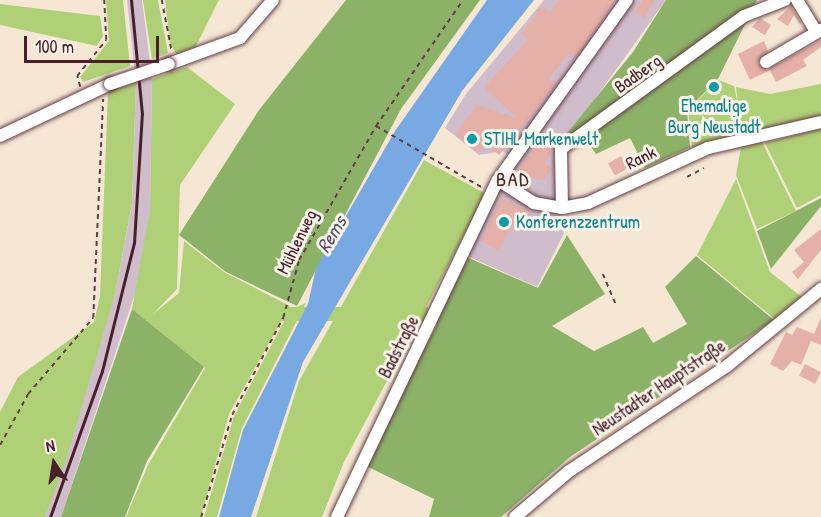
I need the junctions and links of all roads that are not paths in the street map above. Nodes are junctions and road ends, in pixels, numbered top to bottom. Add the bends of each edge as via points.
1 (273, 0) edge
2 (627, 0) edge
3 (785, 0) edge
4 (797, 0) edge
5 (819, 31) edge
6 (766, 62) dead end
7 (821, 122) edge
8 (0, 136) edge
9 (498, 180) junction
10 (562, 208) junction
11 (821, 289) edge
12 (337, 517) edge
13 (515, 517) edge

1 - 8 street, bridge via 240,38 105,86
2 - 9 street
3 - 10 street, Badberg via 744,16 561,148
4 - 5 street
5 - 6 street via 795,49
7 - 10 street, Rank via 708,148 588,203
9 - 10 street, Rank via 534,203
9 - 12 street, Badstraße
11 - 13 street, Neustadter Hauptstraße via 727,366 567,472

